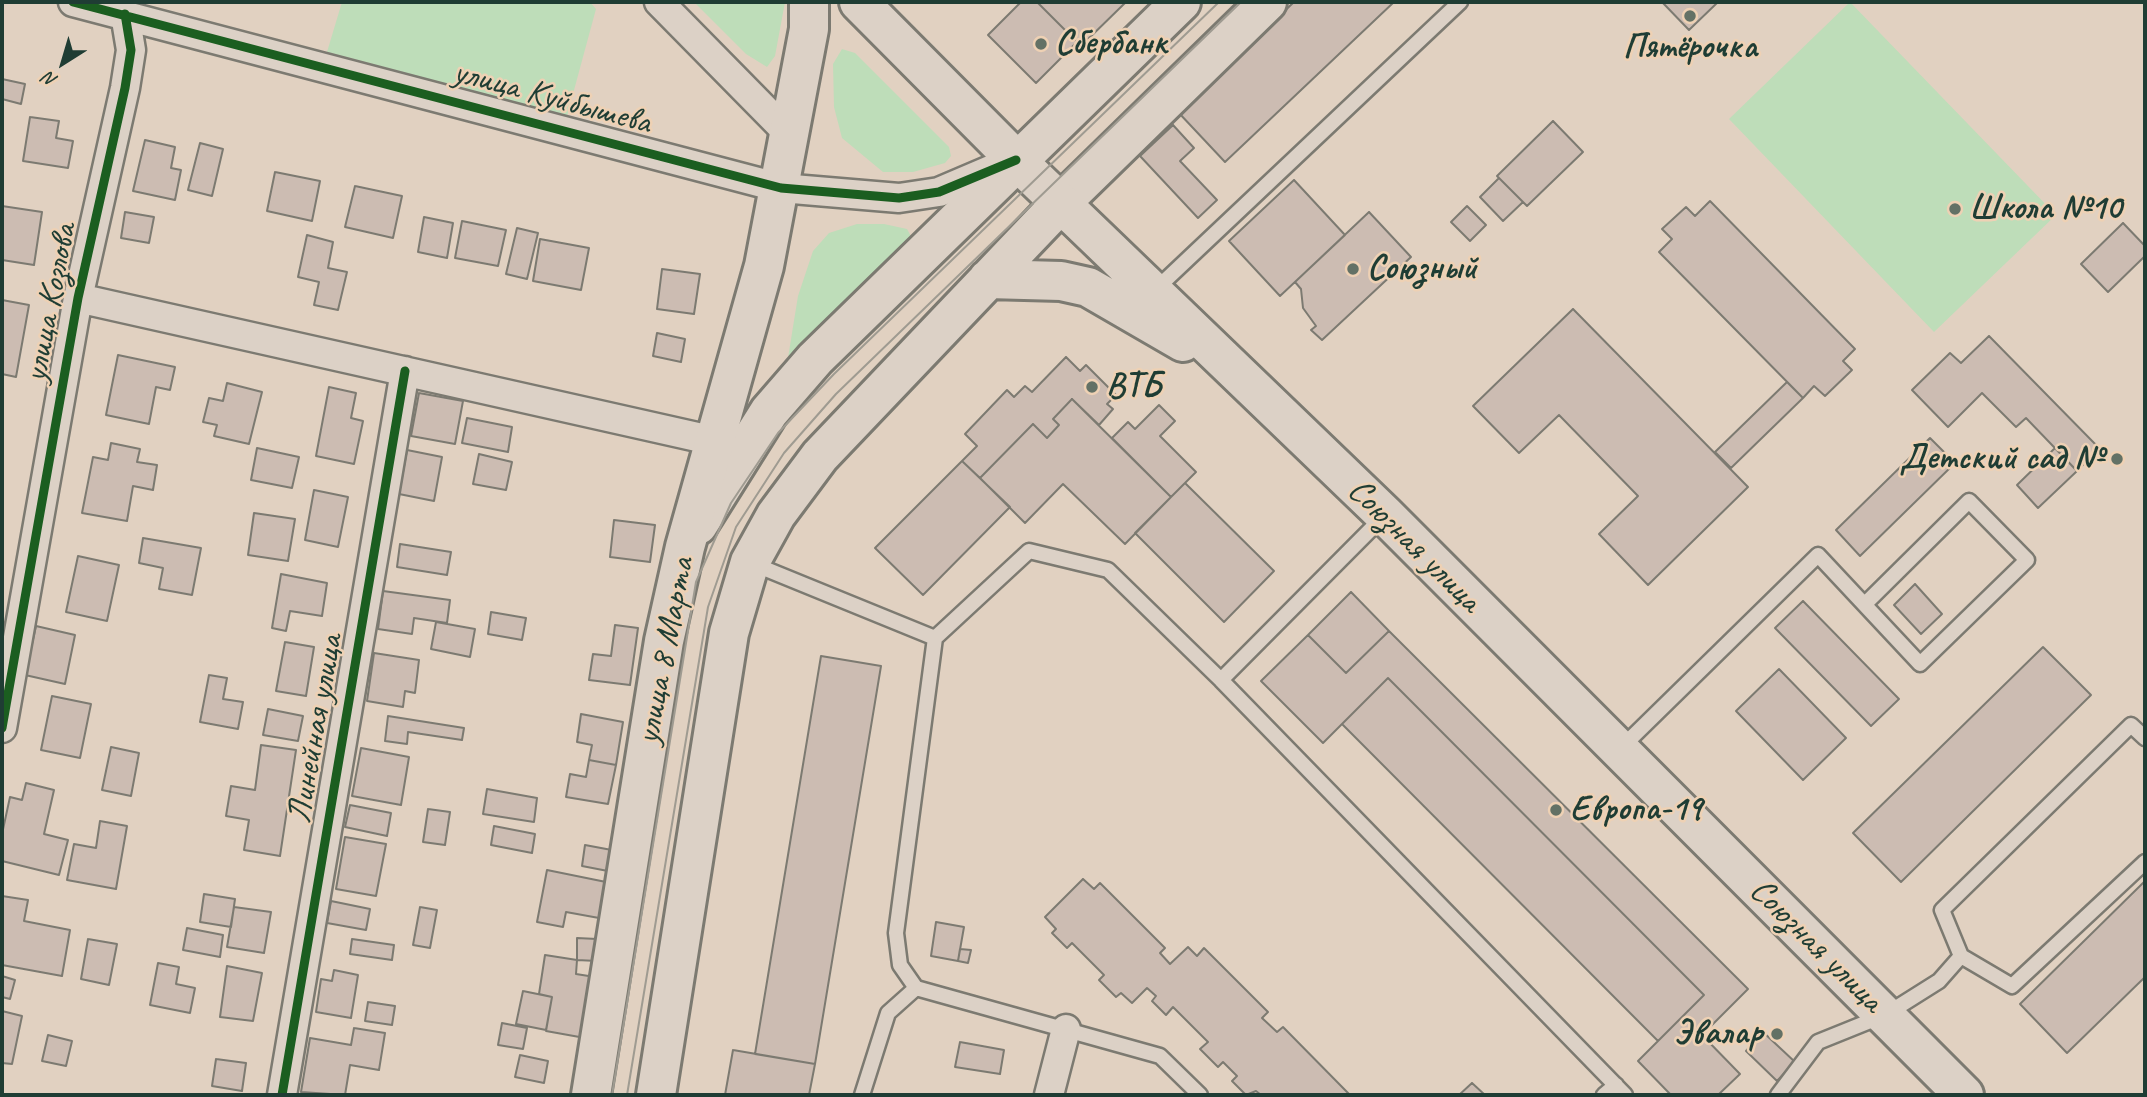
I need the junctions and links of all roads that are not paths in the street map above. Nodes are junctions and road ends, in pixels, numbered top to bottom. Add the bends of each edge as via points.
1 (73, 2) edge
2 (659, 2) edge
3 (809, 2) edge
4 (859, 2) edge
5 (1181, 2) edge
6 (1267, 2) edge
7 (1460, 2) edge
8 (125, 14) junction
9 (789, 134) junction
10 (1016, 159) junction
11 (781, 188) junction
12 (1061, 203) junction
13 (988, 279) junction
14 (1153, 292) junction
15 (78, 298) junction
16 (405, 371) junction
17 (1285, 419) junction
18 (715, 441) junction
19 (1385, 515) junction
20 (685, 547) junction
21 (750, 562) junction
22 (1865, 604) junction
23 (935, 638) junction
24 (1221, 680) junction
25 (2, 728) edge
26 (2145, 738) edge
27 (1619, 750) junction
28 (2145, 862) edge
29 (1961, 956) junction
30 (916, 988) junction
31 (1885, 1015) junction
32 (1066, 1029) junction
33 (1621, 1090) edge
34 (282, 1095) edge
35 (591, 1095) edge
36 (656, 1095) edge
37 (862, 1095) edge
38 (1049, 1095) edge
39 (1200, 1095) edge
40 (1604, 1095) edge
41 (1778, 1095) edge
42 (1964, 1095) edge

1 - 8 street, улица Куйбышева
2 - 9 street
3 - 9 main road via 809,29
4 - 10 main road, Союзная улица
5 - 10 main road, улица 8 Марта
6 - 12 main road, улица 8 Марта
7 - 14 lane
8 - 11 street, улица Куйбышева
8 - 15 street, улица Козлова via 131,50 125,88
9 - 11 main road
10 - 11 street, улица Куйбышева via 939,192 899,198
10 - 12 main road, Союзная улица
10 - 20 main road, улица 8 Марта via 855,317 769,412
11 - 18 main road
12 - 13 main road, улица 8 Марта
12 - 14 main road, Союзная улица
13 - 17 main road via 1061,281 1088,287 1185,343
13 - 21 main road, улица 8 Марта via 820,456 776,515
14 - 17 main road, Союзная улица
15 - 16 street
15 - 25 street, улица Козлова
16 - 18 street
16 - 34 street, Линейная улица
17 - 19 main road, Союзная улица
18 - 20 main road
19 - 24 lane
19 - 27 main road, Союзная улица
20 - 35 main road, улица 8 Марта via 664,641
21 - 23 lane
21 - 36 main road, улица 8 Марта via 729,633
22 - 22 lane via 1920,664 2027,560 1969,501
22 - 27 lane via 1818,555
23 - 24 lane via 1029,551 1108,570
23 - 30 lane via 896,933 900,965
24 - 33 lane
26 - 29 lane via 2131,724 1942,910
27 - 31 main road, Союзная улица
28 - 29 lane via 2012,986
29 - 31 lane via 1939,981
30 - 32 lane
30 - 37 lane via 888,1013
31 - 41 lane via 1818,1042
31 - 42 main road, Союзная улица
32 - 38 street
32 - 39 lane via 1160,1056
33 - 40 lane

